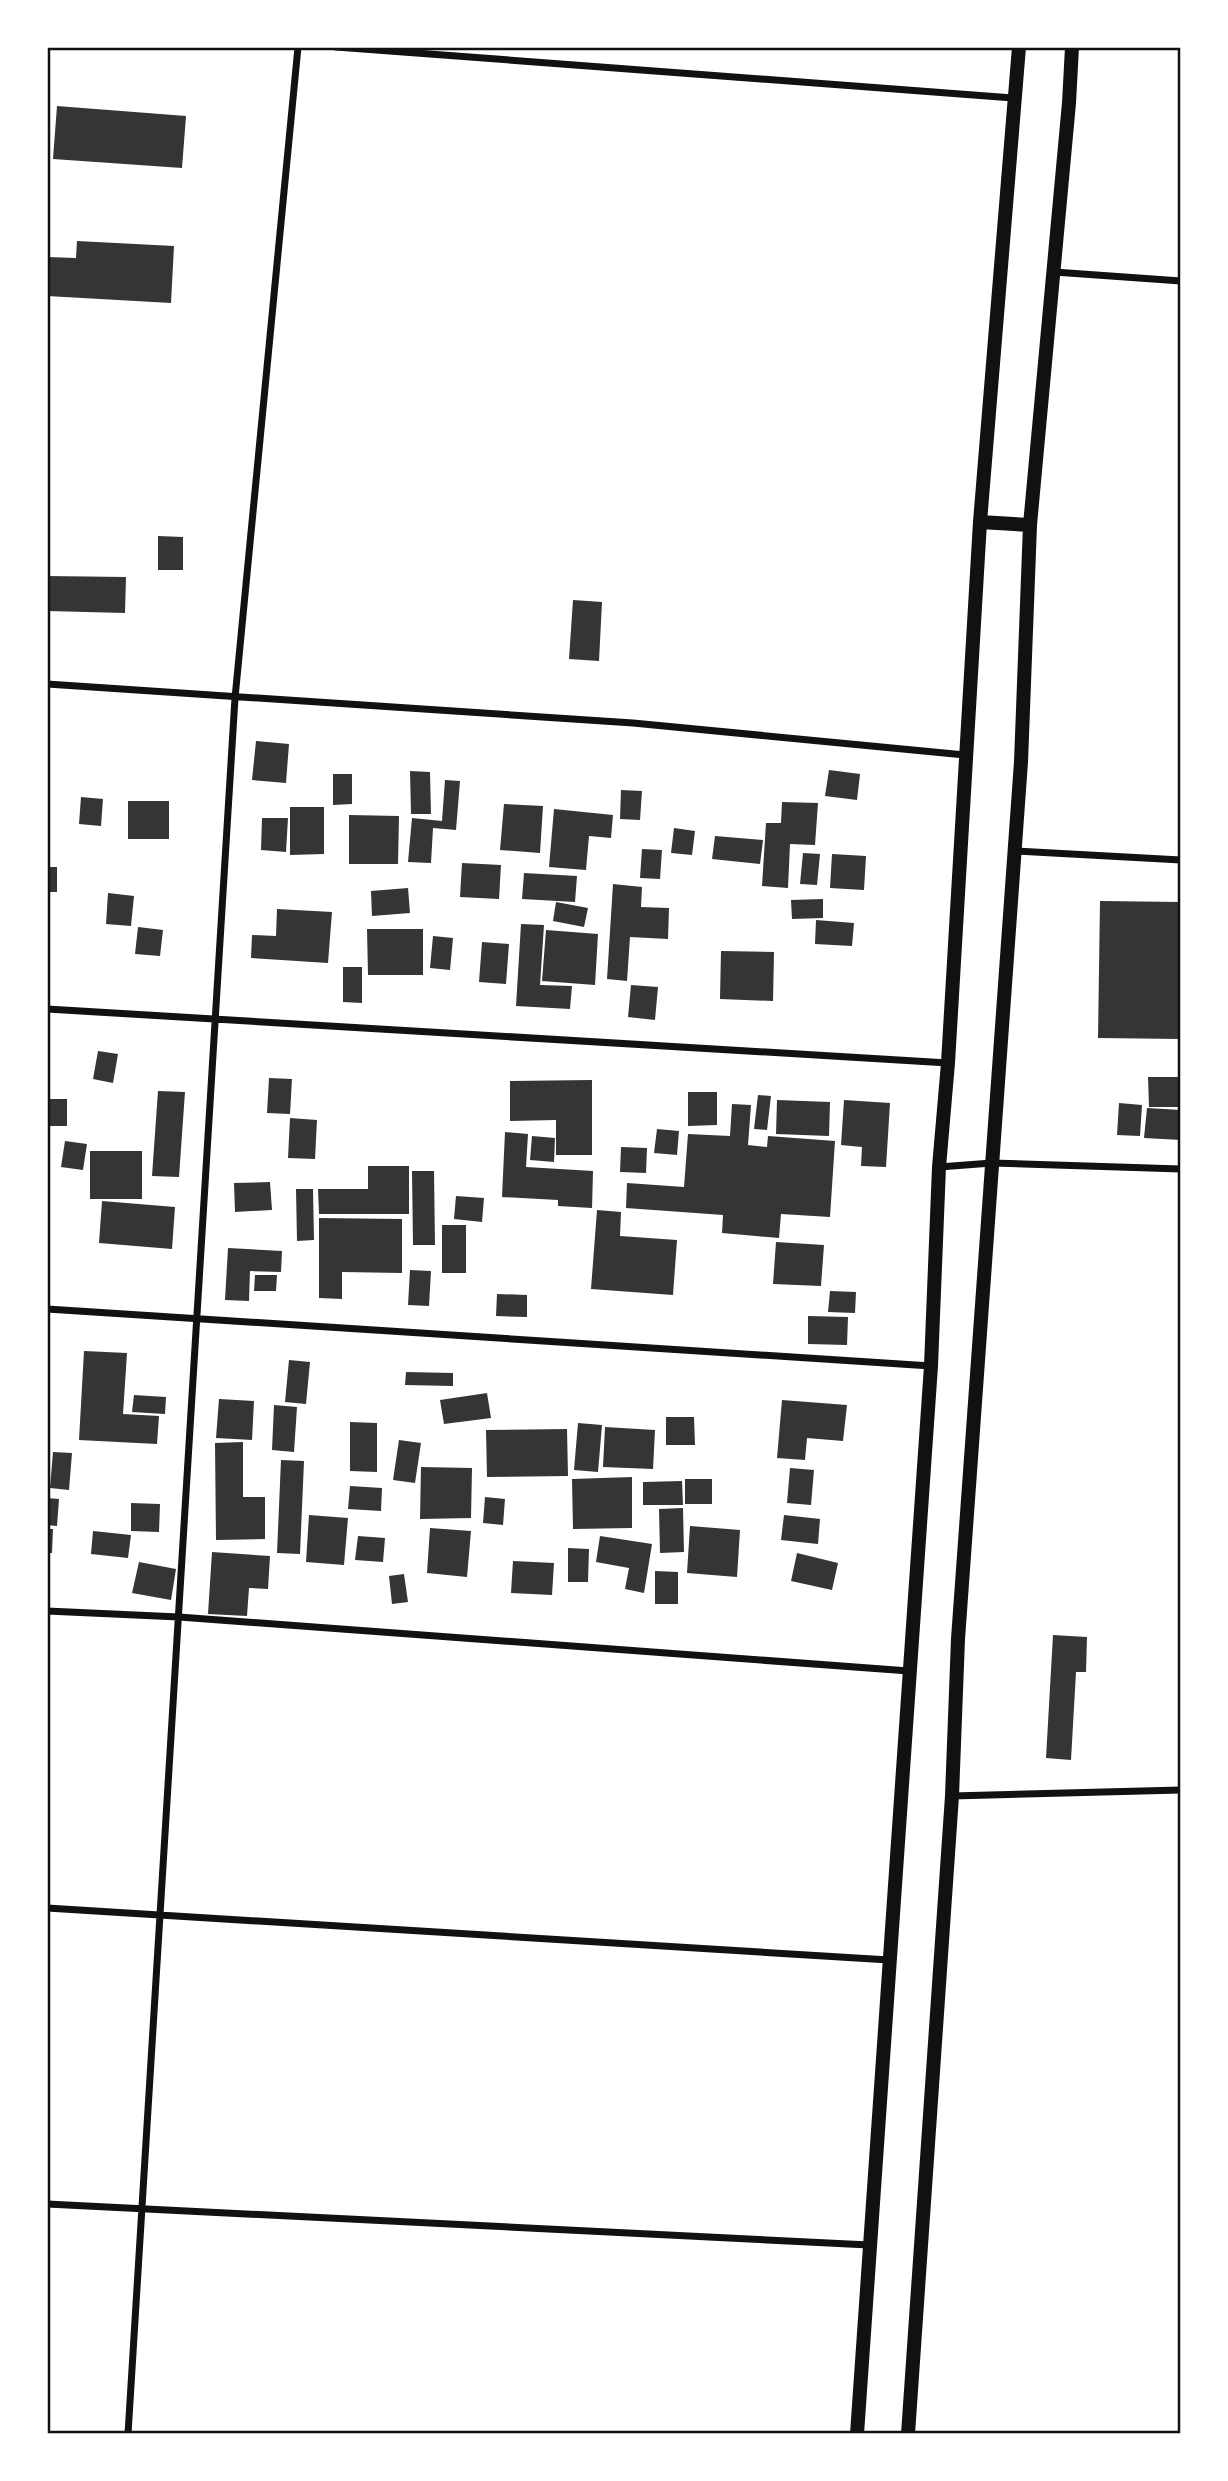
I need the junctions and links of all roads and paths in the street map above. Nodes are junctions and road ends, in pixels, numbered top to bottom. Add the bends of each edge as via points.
1 (298, 47) edge
2 (336, 47) edge
3 (1018, 47) edge
4 (1072, 47) edge
5 (1013, 98) junction
6 (1053, 272) junction
7 (1181, 281) edge
8 (980, 522) junction
9 (1030, 525) junction
10 (47, 684) edge
11 (235, 698) junction
12 (965, 755) junction
13 (1014, 851) junction
14 (1181, 860) edge
15 (47, 1009) edge
16 (215, 1018) junction
17 (948, 1063) junction
18 (992, 1163) junction
19 (939, 1167) junction
20 (1181, 1169) edge
21 (47, 1309) edge
22 (197, 1318) junction
23 (931, 1366) junction
24 (47, 1611) edge
25 (179, 1617) junction
26 (909, 1671) junction
27 (1181, 1790) edge
28 (952, 1796) junction
29 (47, 1908) edge
30 (159, 1915) junction
31 (889, 1960) junction
32 (47, 2204) edge
33 (141, 2208) junction
34 (869, 2245) junction
35 (128, 2434) edge
36 (857, 2434) edge
37 (908, 2434) edge

1 - 11 street
2 - 5 street
3 - 5 main road
4 - 6 main road
5 - 8 main road
6 - 7 street
6 - 9 main road
8 - 9 main road
8 - 12 main road
9 - 13 main road
10 - 11 street
11 - 12 street via 633,723
11 - 16 street
12 - 17 main road
13 - 14 street
13 - 18 main road
15 - 16 street
16 - 17 street
16 - 22 street
17 - 19 main road
18 - 19 street
18 - 20 street
18 - 28 main road via 958,1639
19 - 23 main road
21 - 22 street
22 - 23 street
22 - 25 street
23 - 26 main road
24 - 25 street
25 - 26 street
25 - 30 street
26 - 31 main road
27 - 28 street
28 - 37 main road
29 - 30 street
30 - 31 street
30 - 33 street
31 - 34 main road
32 - 33 street
33 - 34 street
33 - 35 street
34 - 36 main road

